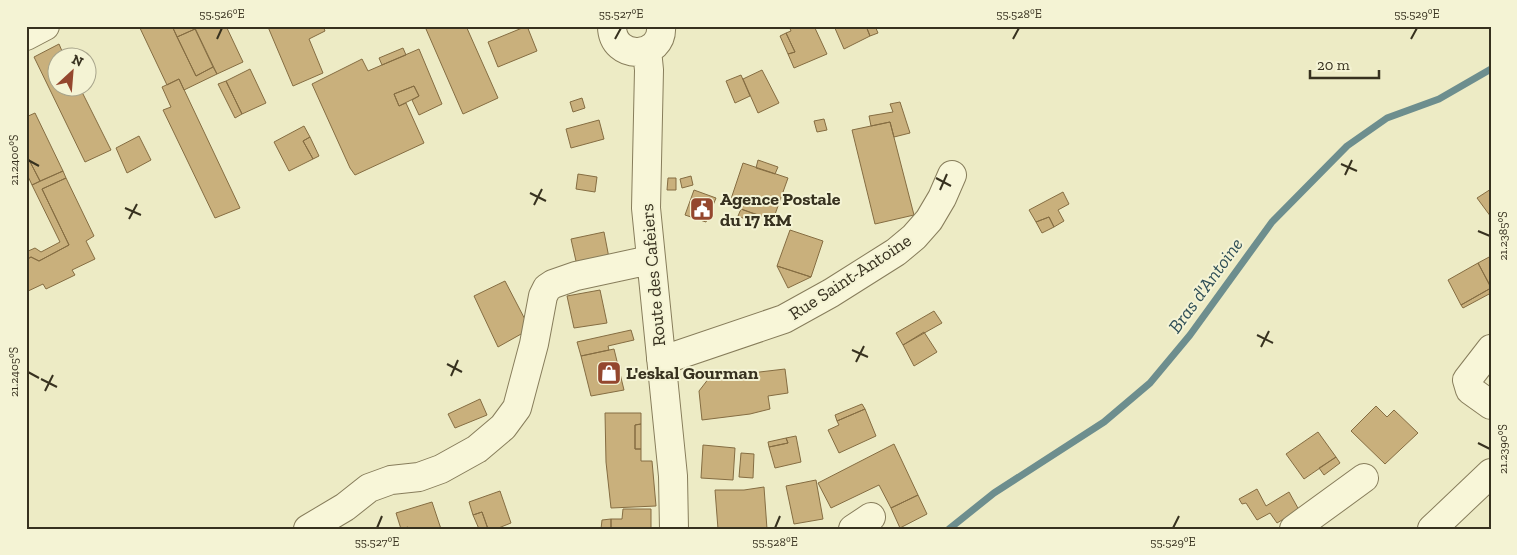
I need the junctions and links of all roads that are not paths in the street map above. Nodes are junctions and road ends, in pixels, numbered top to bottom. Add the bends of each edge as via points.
1 (45, 26) edge
2 (612, 26) edge
3 (661, 26) edge
4 (26, 36) edge
5 (647, 50) junction
6 (952, 175) dead end
7 (650, 260) junction
8 (1491, 349) edge
9 (661, 359) junction
10 (1491, 405) edge
11 (1491, 474) edge
12 (1364, 478) dead end
13 (308, 529) edge
14 (674, 529) edge
15 (1294, 529) edge
16 (1432, 529) edge

1 - 4 street
2 - 5 street via 613,36 622,48 630,52
3 - 5 street via 659,39
5 - 7 street, Route des Cafeiers via 646,208
6 - 9 street, Rue Saint-Antoine via 929,220 896,252 784,319
7 - 9 street, Route des Cafeiers
7 - 13 street via 576,276 547,288 542,296 534,344 517,408 503,427 478,449 420,477 391,480 369,488 346,507
8 - 10 street via 1467,380 1470,390
9 - 14 street, Route des Cafeiers via 673,476
11 - 16 street
12 - 15 street

